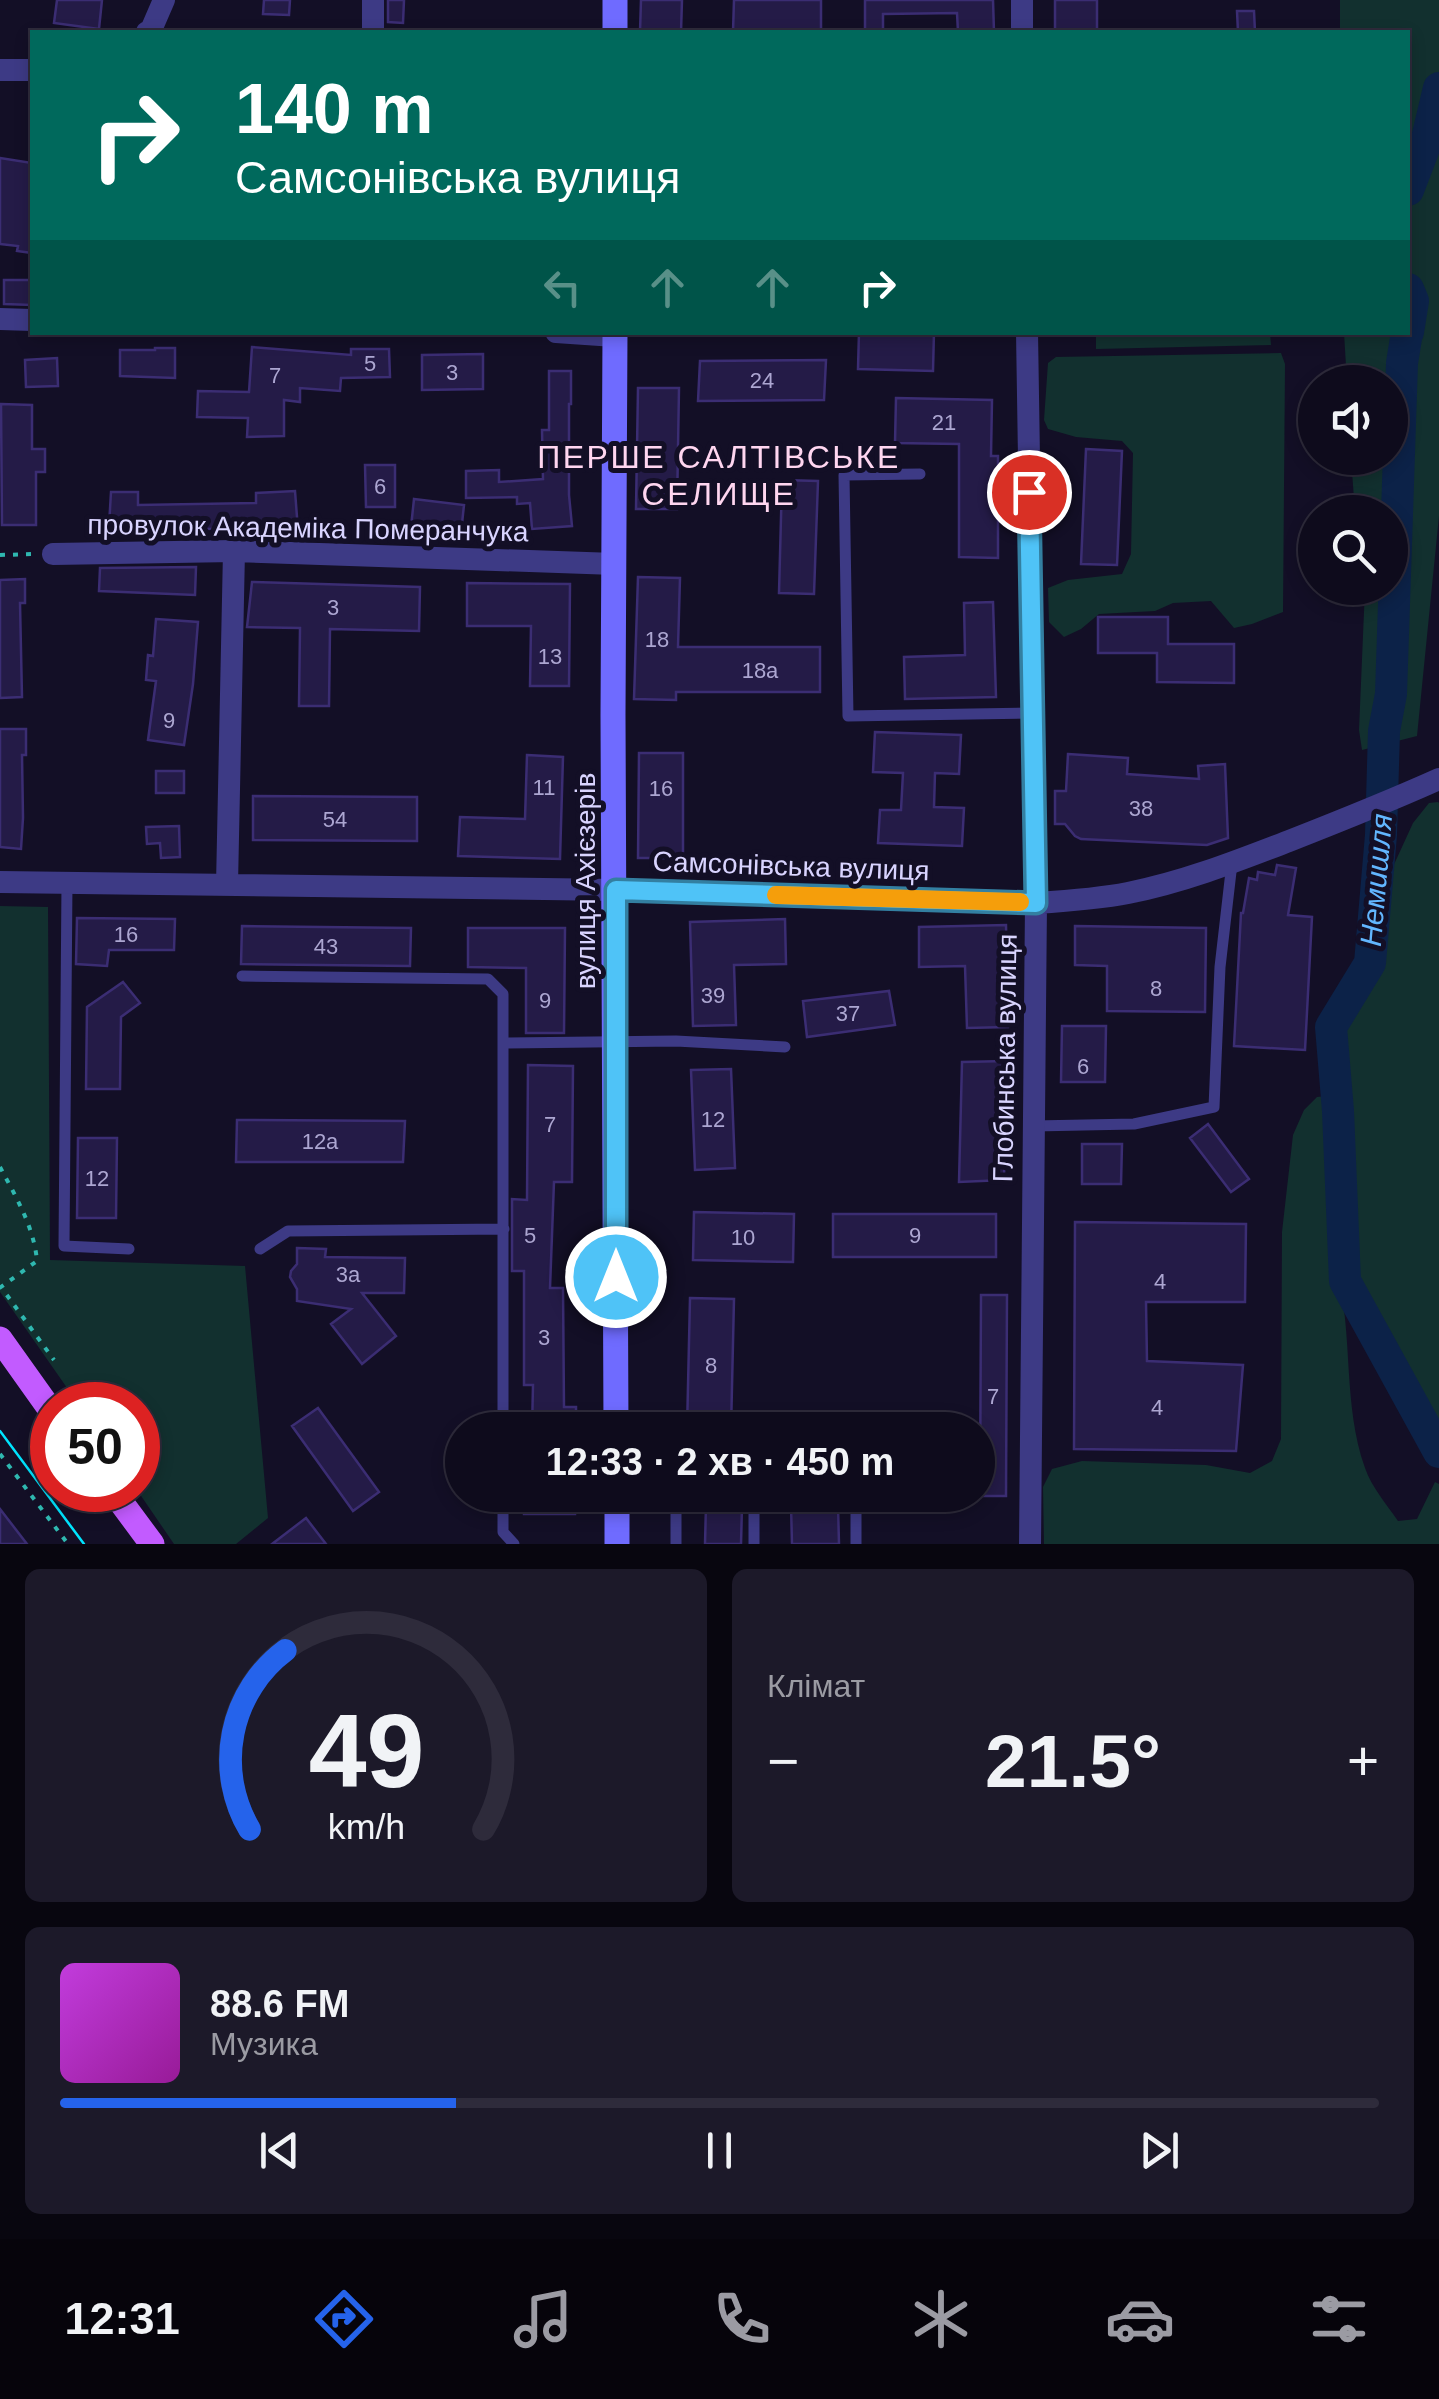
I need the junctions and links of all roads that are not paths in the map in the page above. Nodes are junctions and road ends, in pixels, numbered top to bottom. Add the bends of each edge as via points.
1 (164, 0) edge
2 (373, 0) edge
3 (615, 0) edge
4 (1022, 0) edge
5 (151, 30) edge
6 (373, 30) edge
7 (615, 30) edge
8 (1022, 30) edge
9 (0, 70) edge
10 (30, 70) edge
11 (0, 319) edge
12 (30, 320) edge
13 (615, 335) edge
14 (1027, 335) edge
15 (920, 474) dead end
16 (234, 552) junction
17 (53, 554) road end
18 (615, 564) junction
19 (1032, 713) junction
20 (1434, 781) edge
21 (1232, 863) junction
22 (0, 882) edge
23 (66, 882) junction
24 (227, 885) junction
25 (616, 890) junction
26 (1036, 903) junction
27 (242, 976) dead end
28 (616, 1041) junction
29 (503, 1042) junction
30 (785, 1048) dead end
31 (1034, 1126) junction
32 (504, 1229) junction
33 (260, 1248) dead end
34 (129, 1249) dead end
35 (3, 1349) edge
36 (30, 1384) edge
37 (504, 1412) edge
38 (616, 1412) edge
39 (128, 1512) edge
40 (503, 1512) edge
41 (616, 1512) edge
42 (676, 1512) edge
43 (754, 1512) edge
44 (856, 1512) edge
45 (152, 1544) edge
46 (514, 1544) edge
47 (617, 1544) edge
48 (676, 1544) edge
49 (754, 1544) edge
50 (856, 1544) edge
51 (1030, 1544) edge

1 - 5 street
2 - 6 street
3 - 7 main road
4 - 8 street
9 - 10 street
11 - 12 street
13 - 18 main road, вулиця Ахієзерів
14 - 19 street, Глобинська вулиця
15 - 19 lane via 844,475 848,716
16 - 17 street, провулок Академіка Померанчука
16 - 18 street, провулок Академіка Померанчука
16 - 24 street
18 - 25 main road, вулиця Ахієзерів
19 - 26 street, Глобинська вулиця
20 - 21 street, Самсонівська вулиця
21 - 26 street, Самсонівська вулиця via 1130,893
21 - 31 lane via 1214,1107 1134,1124
22 - 23 street, Самсонівська вулиця
23 - 24 street, Самсонівська вулиця
23 - 34 lane via 64,1246
24 - 25 street, Самсонівська вулиця
25 - 26 street, Самсонівська вулиця
25 - 28 main road, вулиця Ахієзерів
26 - 31 street, Глобинська вулиця
27 - 29 lane via 488,979 502,994
28 - 29 lane
28 - 30 lane
28 - 38 main road, вулиця Ахієзерів
29 - 32 lane
31 - 51 street, Глобинська вулиця
32 - 33 lane via 288,1231
32 - 37 lane
35 - 36 main road
39 - 45 main road
40 - 46 lane via 503,1532
41 - 47 main road
42 - 48 lane
43 - 49 lane
44 - 50 lane

